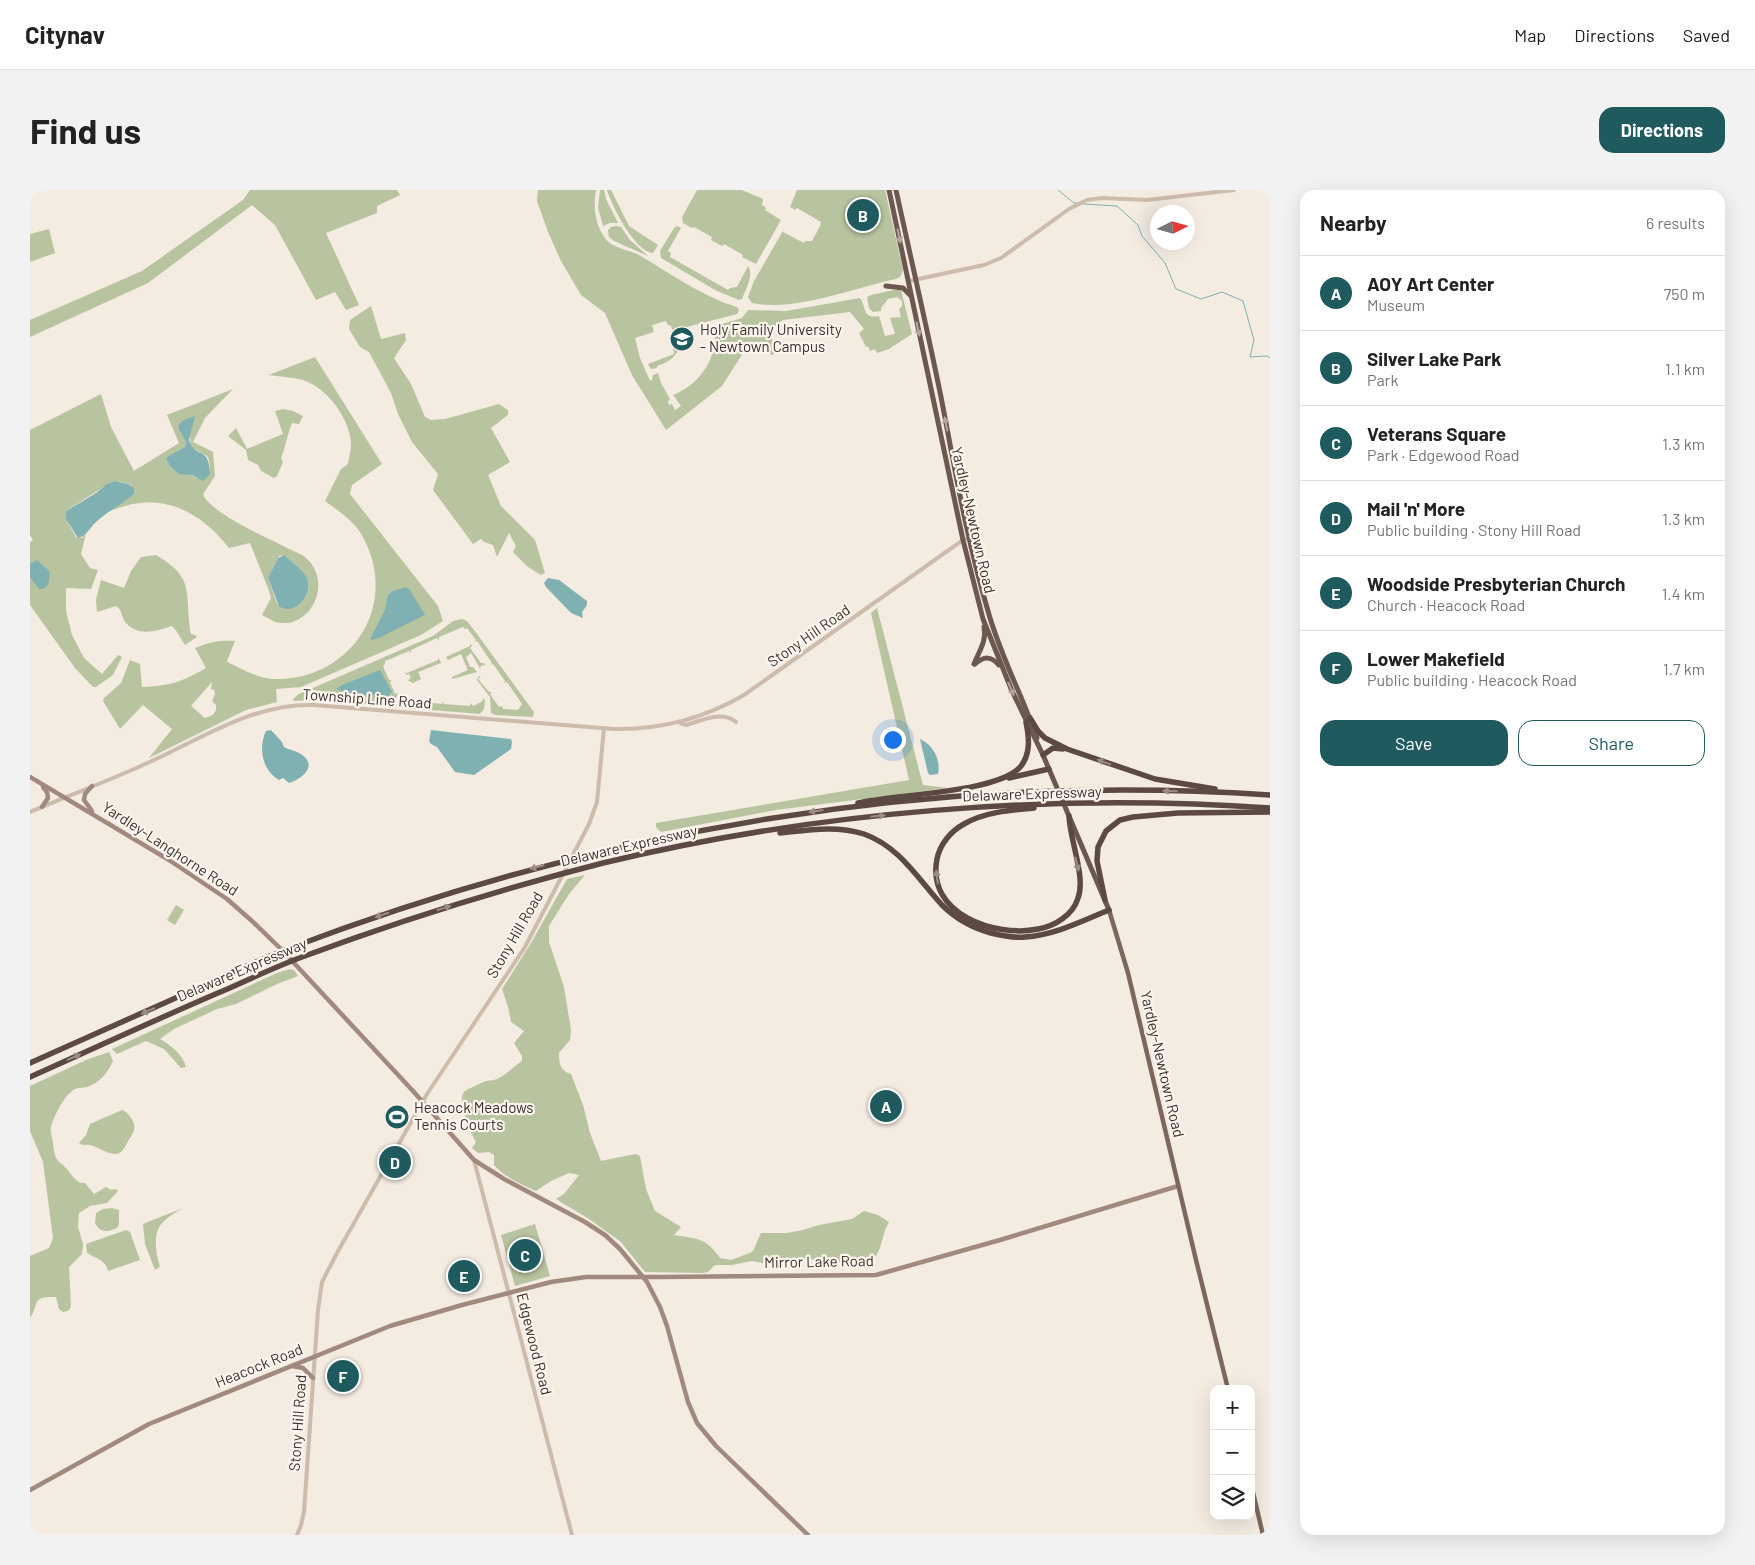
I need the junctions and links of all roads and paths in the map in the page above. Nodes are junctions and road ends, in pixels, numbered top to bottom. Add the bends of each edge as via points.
1 (889, 190) edge
2 (896, 190) edge
3 (1234, 190) edge
4 (915, 280) junction
5 (909, 281) junction
6 (886, 286) dead end
7 (912, 298) junction
8 (969, 538) junction
9 (963, 540) junction
10 (976, 592) junction
11 (1003, 669) junction
12 (1028, 720) junction
13 (736, 722) dead end
14 (680, 723) junction
15 (604, 728) junction
16 (1067, 749) junction
17 (1043, 755) junction
18 (1049, 769) junction
19 (30, 777) edge
20 (1004, 779) junction
21 (36, 780) junction
22 (92, 786) junction
23 (1254, 794) junction
24 (1270, 795) edge
25 (64, 797) junction
26 (1090, 803) junction
27 (42, 807) junction
28 (1270, 808) edge
29 (832, 809) junction
30 (30, 812) edge
31 (1270, 812) edge
32 (96, 816) junction
33 (1069, 816) junction
34 (606, 863) junction
35 (1105, 900) junction
36 (1109, 910) junction
37 (30, 1063) edge
38 (30, 1077) edge
39 (423, 1101) junction
40 (474, 1160) junction
41 (1178, 1186) junction
42 (644, 1278) junction
43 (509, 1293) junction
44 (314, 1357) junction
45 (291, 1366) junction
46 (312, 1378) junction
47 (1227, 1385) edge
48 (30, 1490) edge
49 (1255, 1501) edge
50 (297, 1535) edge
51 (572, 1535) edge
52 (808, 1535) edge
53 (1263, 1535) edge

1 -> 5 highway, Yardley-Newtown Road
2 - 4 highway, Yardley-Newtown Road
3 - 4 street via 1160,199 1102,198 1082,202 1002,258
4 - 5 street
8 -> 4 highway, Yardley-Newtown Road
5 - 7 highway, Yardley-Newtown Road
6 - 7 highway via 903,288
7 -> 9 highway, Yardley-Newtown Road
8 - 9 street, Stony Hill Road
8 - 12 highway, Yardley-Newtown Road via 997,640
9 - 10 highway, Yardley-Newtown Road
9 - 14 street, Stony Hill Road via 744,695 710,713
10 - 11 highway, Yardley-Newtown Road
10 - 11 highway via 985,637 974,664 986,657
11 -> 12 highway, Yardley-Newtown Road
12 - 16 highway via 1045,738
12 - 17 highway, Yardley-Newtown Road
12 - 20 highway via 1026,756 1020,768
13 - 14 street via 726,716 686,725
14 - 15 street, Stony Hill Road via 645,728
15 - 22 street, Township Line Road via 314,705 282,706 245,717
15 - 39 street, Stony Hill Road via 597,802 589,824 515,963
16 - 17 highway via 1052,748
23 -> 16 highway via 1155,779
17 - 18 highway, Yardley-Newtown Road
18 - 20 highway
18 - 33 highway, Yardley-Newtown Road
19 - 21 main road, Yardley-Langhorne Road
20 - 29 highway via 940,792 869,800
21 - 25 main road, Yardley-Langhorne Road
21 - 27 main road via 48,795 48,801
22 - 25 street, Township Line Road
22 - 32 main road via 84,800
23 - 24 highway, Delaware Expressway
23 -> 29 highway, Delaware Expressway via 1112,790 1039,792
25 - 27 street, Township Line Road
25 - 32 main road, Yardley-Langhorne Road
26 - 28 highway, Delaware Expressway
33 -> 26 highway via 1081,884 1075,906 1061,920 1035,930 1000,930 966,917 945,899 936,879 938,857 947,837 964,824 996,813
34 -> 26 highway, Delaware Expressway via 728,838 844,820 976,808
27 - 30 street, Township Line Road
29 -> 37 highway, Delaware Expressway via 700,830 560,861 431,899 289,948
31 - 35 highway via 1178,813 1120,820 1106,831 1098,847 1097,861
32 - 39 main road, Yardley-Langhorne Road via 204,882 239,909 281,949
33 - 35 highway, Yardley-Newtown Road
34 - 36 highway via 753,837 835,829 863,834 891,848 909,864 947,910 988,932 1011,937 1036,936
38 -> 34 highway, Delaware Expressway via 282,964 456,904
35 - 36 highway, Yardley-Newtown Road
36 - 41 main road, Yardley-Newtown Road via 1128,972
39 - 40 main road, Yardley-Langhorne Road
39 - 44 street, Stony Hill Road via 325,1275 319,1298
40 - 42 main road, Yardley-Langhorne Road via 595,1228 620,1249
40 - 43 street, Edgewood Road
41 - 42 main road, Mirror Lake Road via 876,1274
41 - 47 main road, Yardley-Newtown Road
42 - 43 main road, Mirror Lake Road via 577,1277
42 - 52 main road, Yardley-Langhorne Road via 665,1320 697,1423 716,1446
43 - 44 main road, Heacock Road via 404,1321
43 - 51 street, Edgewood Road
44 - 45 main road, Heacock Road
44 - 46 street, Stony Hill Road
45 - 46 main road via 303,1368
45 - 48 main road, Heacock Road via 149,1424
46 - 50 street, Stony Hill Road via 304,1512
49 - 53 main road

